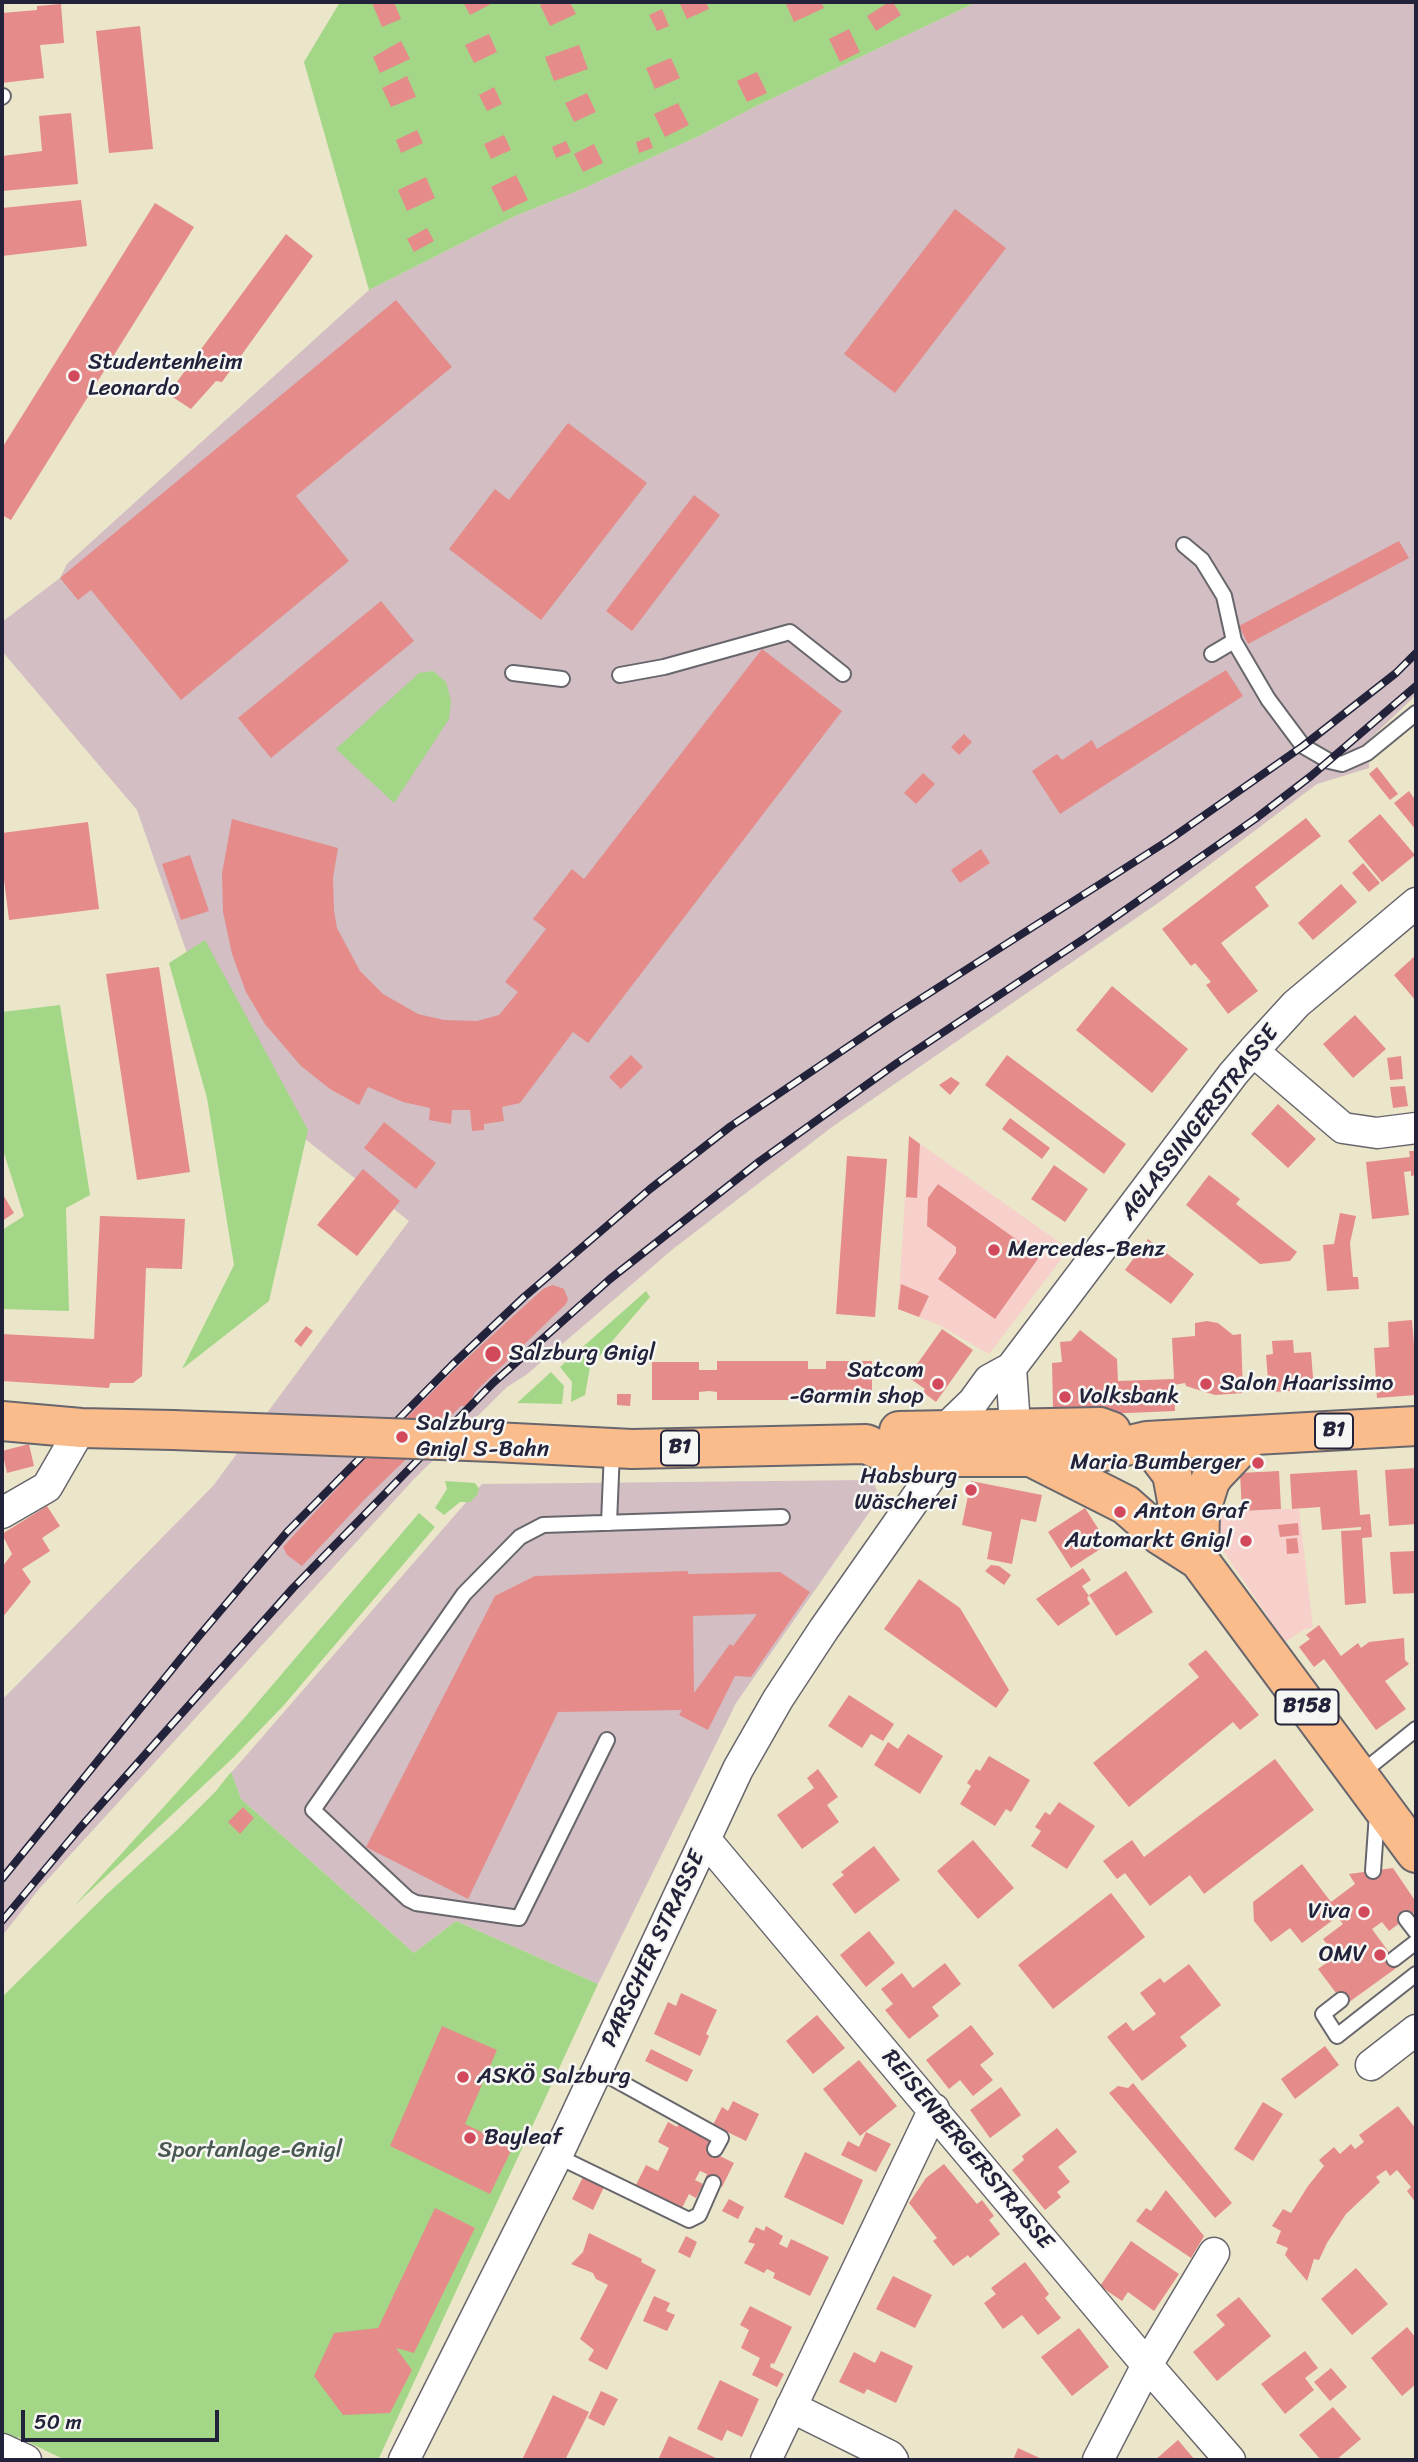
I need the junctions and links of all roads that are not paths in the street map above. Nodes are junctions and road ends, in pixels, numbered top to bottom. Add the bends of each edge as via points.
1 (1184, 545) dead end
2 (1234, 641) junction
3 (1212, 654) dead end
4 (513, 673) dead end
5 (843, 674) dead end
6 (620, 675) dead end
7 (562, 679) dead end
8 (1416, 713) edge
9 (1416, 903) edge
10 (1253, 1051) junction
11 (1416, 1128) edge
12 (1011, 1368) junction
13 (2, 1421) edge
14 (1416, 1426) edge
15 (81, 1427) junction
16 (1251, 1436) junction
17 (1147, 1441) junction
18 (937, 1443) junction
19 (1025, 1443) junction
20 (612, 1448) junction
21 (1126, 1505) junction
22 (2, 1513) edge
23 (782, 1517) dead end
24 (609, 1523) junction
25 (1199, 1560) junction
26 (1416, 1729) edge
27 (607, 1740) dead end
28 (1368, 1789) junction
29 (705, 1839) junction
30 (1416, 1853) edge
31 (1373, 1871) dead end
32 (1406, 1919) dead end
33 (1416, 1933) edge
34 (1416, 1942) edge
35 (1394, 1959) dead end
36 (1416, 1974) edge
37 (1341, 2000) dead end
38 (1416, 2030) edge
39 (1371, 2065) dead end
40 (598, 2070) junction
41 (934, 2109) junction
42 (715, 2149) dead end
43 (557, 2156) junction
44 (713, 2183) dead end
45 (1214, 2253) dead end
46 (1147, 2365) junction
47 (791, 2407) junction
48 (2, 2449) edge
49 (26, 2460) edge
50 (404, 2460) edge
51 (766, 2460) edge
52 (893, 2460) edge
53 (1098, 2460) edge
54 (1230, 2460) edge

1 - 2 lane via 1202,560 1224,596
2 - 3 lane
2 - 8 lane via 1303,747 1329,761 1342,764 1367,753
4 - 7 lane
5 - 6 lane via 790,632
9 - 10 street, AGLASSINGERSTRASSE via 1296,1004
10 - 11 street via 1343,1128 1377,1133
10 - 12 street, AGLASSINGERSTRASSE
12 - 18 street, AGLASSINGERSTRASSE via 989,1380
12 - 19 street via 1014,1411
13 - 15 main road, B1
14 - 16 main road, B1
15 - 20 main road, B1, bridge
15 - 22 street via 47,1487
16 - 17 main road, B1
16 - 25 main road via 1210,1481 1200,1513
17 - 19 main road, B1 via 1100,1427
17 - 21 main road via 1130,1469
17 - 25 main road, B158 via 1172,1474 1181,1522
18 - 19 main road, B1
18 - 20 main road, B1 via 895,1457 866,1444
18 - 29 street, PARSCHER STRASSE via 932,1475 778,1699
19 - 21 main road, B158
20 - 24 lane
21 - 25 main road, B158 via 1160,1535
23 - 24 lane
24 - 27 lane via 543,1525 506,1549 464,1594 313,1810 408,1899 519,1918
25 - 28 main road, B158
26 - 28 lane
28 - 30 main road, B158
28 - 31 lane
29 - 40 street, PARSCHER STRASSE
29 - 41 street, REISENBERGERSTRASSE
32 - 33 lane
34 - 35 lane
36 - 37 lane via 1337,2036 1323,2014
38 - 39 street
40 - 42 lane via 721,2138
40 - 43 street, PARSCHER STRASSE
41 - 46 street, REISENBERGERSTRASSE
41 - 47 street
43 - 44 lane via 689,2220 699,2215
43 - 50 street, PARSCHER STRASSE
45 - 46 street
46 - 53 street
46 - 54 street, REISENBERGERSTRASSE
47 - 51 street
47 - 52 street
48 - 49 street

